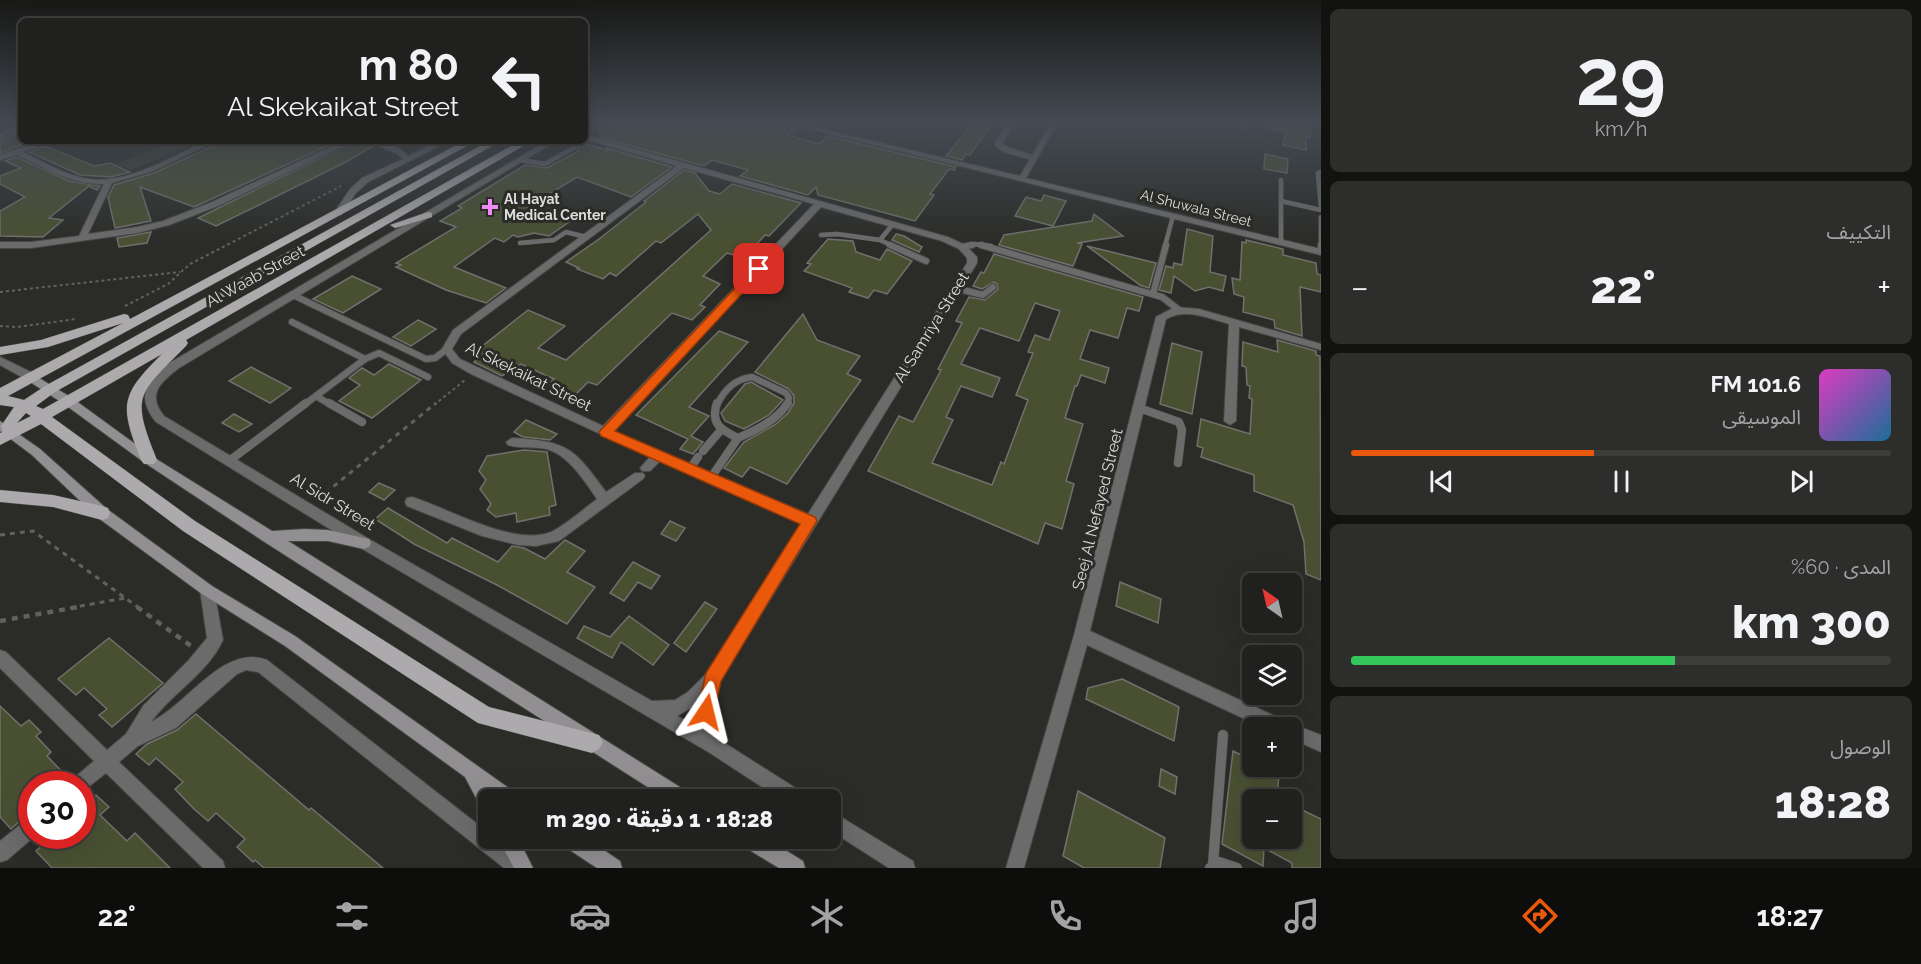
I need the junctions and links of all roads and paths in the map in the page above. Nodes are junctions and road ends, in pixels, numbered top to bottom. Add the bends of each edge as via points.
1 (40, 163) edge
2 (163, 163) edge
3 (303, 163) edge
4 (403, 163) edge
5 (431, 163) edge
6 (457, 163) edge
7 (490, 163) edge
8 (516, 163) edge
9 (675, 163) edge
10 (953, 163) edge
11 (1031, 163) edge
12 (683, 165) junction
13 (1321, 172) edge
14 (1022, 179) junction
15 (1281, 180) dead end
16 (108, 183) junction
17 (1320, 183) edge
18 (342, 185) dead end
19 (1281, 201) junction
20 (820, 203) junction
21 (1321, 208) edge
22 (338, 213) junction
23 (428, 215) junction
24 (1173, 216) junction
25 (1321, 217) edge
26 (893, 224) junction
27 (821, 235) dead end
28 (83, 236) junction
29 (586, 237) junction
30 (880, 240) junction
31 (520, 243) dead end
32 (1281, 243) junction
33 (348, 244) junction
34 (0, 245) edge
35 (962, 247) junction
36 (1321, 252) edge
37 (926, 261) dead end
38 (181, 272) junction
39 (993, 287) dead end
40 (955, 288) junction
41 (193, 289) junction
42 (0, 292) edge
43 (1153, 294) junction
44 (293, 295) junction
45 (121, 308) dead end
46 (1179, 310) junction
47 (82, 318) dead end
48 (292, 322) dead end
49 (1234, 322) junction
50 (0, 326) edge
51 (192, 332) junction
52 (1321, 347) edge
53 (447, 349) junction
54 (0, 351) edge
55 (365, 359) junction
56 (0, 360) edge
57 (475, 371) junction
58 (31, 377) junction
59 (428, 377) dead end
60 (50, 389) junction
61 (1, 393) edge
62 (316, 396) junction
63 (68, 401) junction
64 (24, 404) junction
65 (1139, 408) junction
66 (0, 416) edge
67 (42, 416) junction
68 (1230, 421) dead end
69 (362, 422) dead end
70 (721, 430) junction
71 (606, 432) junction
72 (4, 433) edge
73 (738, 438) junction
74 (512, 442) dead end
75 (658, 456) junction
76 (149, 460) junction
77 (229, 461) junction
78 (1178, 463) dead end
79 (689, 470) junction
80 (711, 479) junction
81 (0, 496) edge
82 (604, 499) junction
83 (412, 502) dead end
84 (307, 508) junction
85 (102, 513) junction
86 (810, 521) junction
87 (0, 535) edge
88 (268, 537) junction
89 (364, 543) junction
90 (207, 590) junction
91 (125, 598) junction
92 (0, 621) edge
93 (1082, 635) junction
94 (205, 656) junction
95 (0, 657) edge
96 (712, 679) junction
97 (645, 706) junction
98 (1260, 717) edge
99 (1223, 735) dead end
100 (1302, 735) edge
101 (132, 741) junction
102 (592, 742) junction
103 (1321, 744) edge
104 (716, 747) junction
105 (107, 761) junction
106 (95, 771) edge
107 (471, 772) junction
108 (480, 789) edge
109 (495, 789) edge
110 (668, 789) edge
111 (782, 789) edge
112 (841, 826) edge
113 (18, 838) edge
114 (513, 849) edge
115 (585, 849) edge
116 (766, 849) edge
117 (0, 853) edge
118 (1212, 866) edge
119 (216, 868) edge
120 (519, 868) edge
121 (524, 868) edge
122 (613, 868) edge
123 (796, 868) edge
124 (906, 868) edge
125 (1015, 868) edge
126 (1237, 868) edge

1 - 16 street via 77,179
2 - 16 street
3 - 28 street via 194,213 137,230
4 - 22 street, Al Waab Street via 360,184
5 - 22 main road, Al Waab Street
6 - 60 main road
7 - 33 main road, Al Waab Street
8 - 23 street
9 - 12 street, Al Samriya Street
10 - 14 street, Al Shuwala Street
11 - 14 street
12 - 20 street, Al Samriya Street
12 - 29 street, Al Skekaikat Street
13 - 17 lane
14 - 24 street, Al Shuwala Street
15 - 19 lane
16 - 28 street
17 - 21 lane
18 - 38 path
19 - 21 lane
19 - 32 lane
20 - 26 street, Al Samriya Street
20 - 71 street
22 - 41 main road, Al Waab Street
23 - 33 main road
23 - 44 street, Al Sidr Street
24 - 32 street, Al Shuwala Street
24 - 43 lane
25 - 36 lane
26 - 30 lane
26 - 35 street, Al Samriya Street
27 - 30 lane via 847,234
28 - 34 street via 31,245
29 - 31 lane via 566,232 554,240
29 - 53 street, Al Skekaikat Street via 457,333
30 - 37 lane
32 - 36 street, Al Shuwala Street
33 - 51 main road, Al Waab Street
35 - 40 street, Al Samriya Street via 972,262
35 - 43 lane via 987,245
38 - 42 path
38 - 45 path via 168,284
39 - 40 lane via 983,295
40 - 86 street, Al Samriya Street
41 - 54 main road via 79,334
41 - 58 main road, Al Waab Street
43 - 46 lane via 1172,302
44 - 53 lane via 426,359
44 - 77 street, Al Sidr Street via 175,365 152,388 149,400 160,419
46 - 49 street
46 - 65 street, Seej Al Nefayed Street via 1161,317
47 - 50 path
48 - 55 lane
49 - 52 street
49 - 68 street
51 - 63 main road, Al Waab Street
51 - 76 main road via 145,382 133,403
53 - 57 street, Al Skekaikat Street via 456,361
55 - 59 lane via 379,353
55 - 62 lane
56 - 58 street
57 - 71 street, Al Skekaikat Street
57 - 84 path
58 - 60 main road
58 - 61 main road, Al Waab Street
58 - 64 main road via 36,386
60 - 63 main road
60 - 64 main road
61 - 64 main road via 8,400
62 - 69 lane
62 - 77 lane
63 - 64 main road via 45,408
63 - 67 main road, Al Waab Street
63 - 76 main road
64 - 66 main road
64 - 67 main road
64 - 72 main road
65 - 78 lane via 1179,422 1182,430
65 - 93 street, Seej Al Nefayed Street
67 - 72 main road, Al Waab Street
67 - 102 main road via 189,526 485,716
70 - 73 lane
70 - 73 lane via 713,415 715,408 721,397 743,378 751,377 786,393 788,404 779,415
70 - 79 lane
71 - 75 street, Al Skekaikat Street
72 - 85 main road via 36,452
73 - 80 lane
74 - 82 street via 553,446 562,451
75 - 79 street, Al Skekaikat Street
75 - 82 street
76 - 88 main road
77 - 84 street, Al Sidr Street
79 - 80 street, Al Skekaikat Street
80 - 86 street, Al Skekaikat Street
81 - 85 main road via 53,501
82 - 83 street via 554,537 526,541 500,536
84 - 89 street, Al Sidr Street
85 - 90 main road
86 - 96 street, Al Samriya Street
87 - 91 path via 33,531
88 - 89 main road via 335,535
88 - 102 main road
89 - 97 street, Al Sidr Street
90 - 94 street via 215,640
90 - 107 main road via 290,641
91 - 92 path
91 - 94 path
93 - 98 street
93 - 125 street, Seej Al Nefayed Street
94 - 101 street via 154,702
95 - 105 street
96 - 97 street, Al Samriya Street via 687,703 670,710
96 - 104 street, Al Samriya Street via 706,712
97 - 104 street, Al Sidr Street
99 - 118 lane
100 - 103 street
101 - 105 street
101 - 120 street via 170,722 232,668 246,663 261,665
102 - 110 main road
104 - 111 street, Al Sidr Street
105 - 106 street
105 - 119 street
107 - 108 main road
107 - 109 main road
112 - 124 street
113 - 117 street
114 - 121 main road
115 - 122 main road
116 - 123 main road
118 - 126 lane via 1223,862

